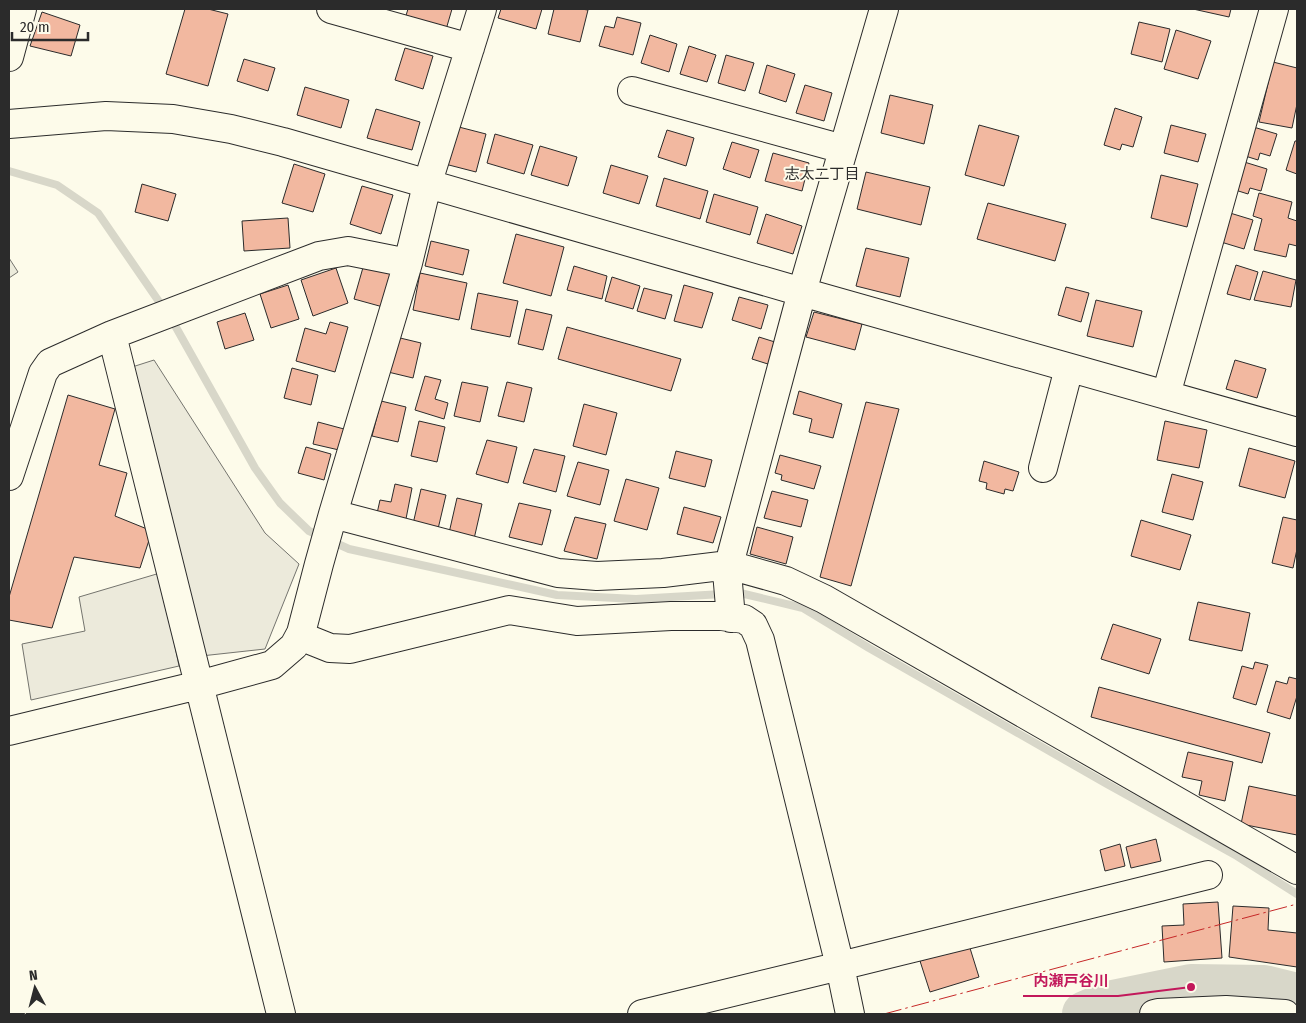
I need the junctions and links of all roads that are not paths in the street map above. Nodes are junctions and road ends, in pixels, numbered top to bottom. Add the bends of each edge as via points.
1 (22, 9) edge
2 (331, 9) edge
3 (482, 9) edge
4 (884, 9) edge
5 (1274, 9) edge
6 (470, 48) junction
7 (9, 57) edge
8 (632, 92) dead end
9 (9, 124) edge
10 (843, 149) junction
11 (427, 185) junction
12 (408, 264) junction
13 (802, 292) junction
14 (112, 335) junction
15 (1069, 368) junction
16 (1166, 395) junction
17 (1297, 432) edge
18 (1043, 468) dead end
19 (9, 476) edge
20 (332, 517) junction
21 (728, 569) junction
22 (731, 618) junction
23 (300, 636) junction
24 (199, 685) junction
25 (9, 731) edge
26 (1297, 870) edge
27 (1208, 875) dead end
28 (840, 966) junction
29 (281, 1014) edge
30 (642, 1014) edge
31 (850, 1014) edge
32 (1154, 1014) edge
33 (1284, 1014) edge

1 - 7 street
2 - 6 street
3 - 6 street
4 - 10 street
5 - 16 street
6 - 11 street
8 - 10 street
9 - 11 street via 106,116 173,119 283,142
10 - 13 street
11 - 12 street
11 - 13 street
12 - 14 street via 348,251 320,256
12 - 20 street
13 - 15 street
13 - 21 street
14 - 19 street via 50,363 42,373
14 - 24 street
15 - 16 street
15 - 18 street
16 - 17 street
20 - 21 street via 558,573 597,576
20 - 23 street
21 - 22 street
21 - 26 street via 786,581 824,599
22 - 23 street via 671,616 577,621 509,610 350,649 330,648
22 - 28 street via 744,619 753,625 760,640
23 - 24 street via 294,646 272,665
24 - 25 street
24 - 29 street
27 - 28 street
28 - 30 street
28 - 31 street
32 - 33 street via 1226,1010

